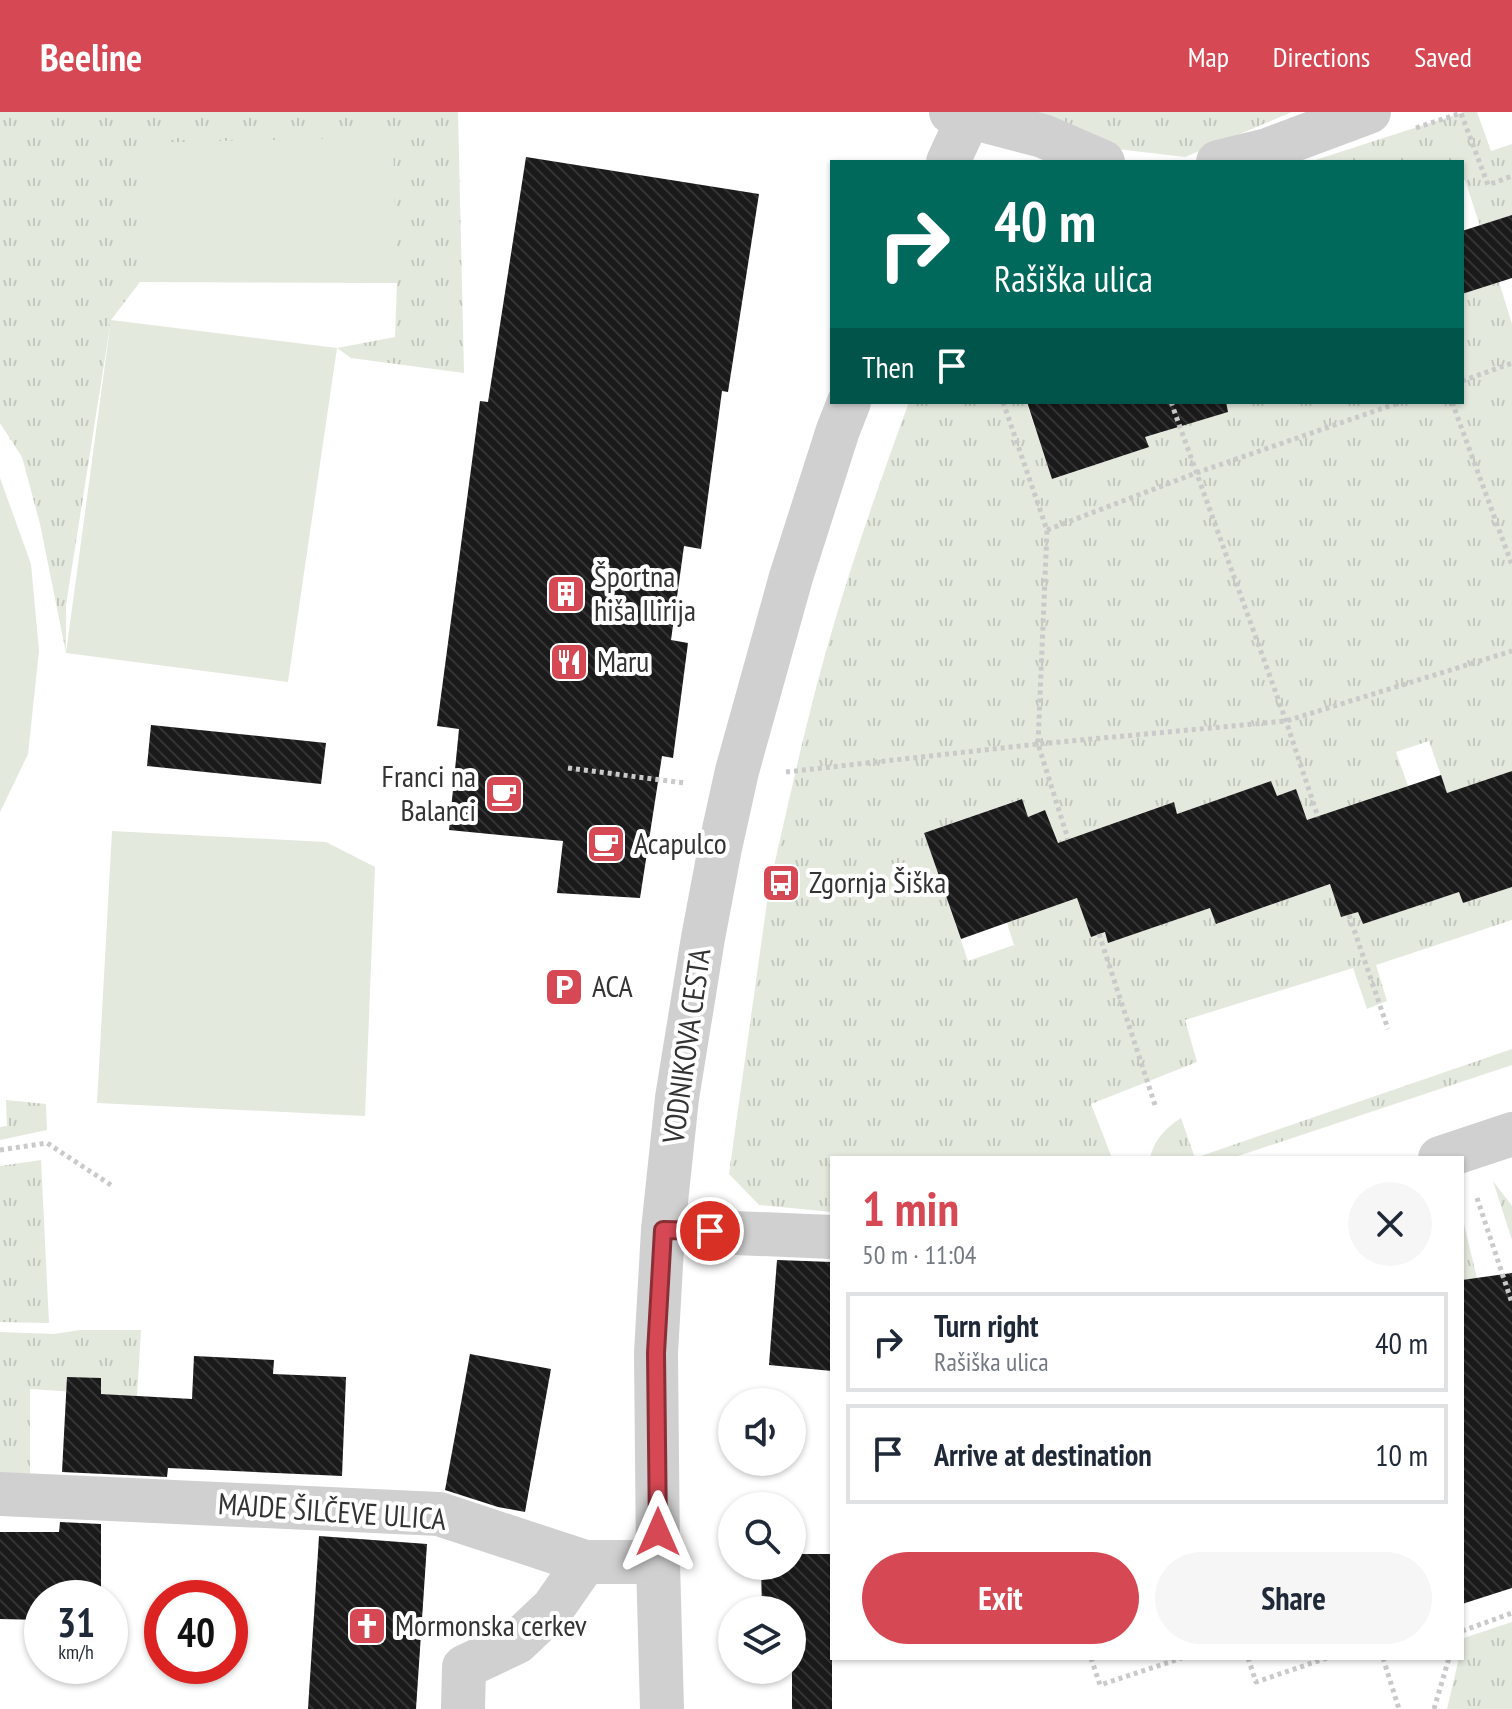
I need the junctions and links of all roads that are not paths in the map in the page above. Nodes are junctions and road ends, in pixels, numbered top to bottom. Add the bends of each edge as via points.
1 (964, 113) edge
2 (1386, 122) edge
3 (949, 160) edge
4 (1098, 160) edge
5 (1226, 160) edge
6 (848, 404) edge
7 (1512, 1134) edge
8 (1451, 1155) edge
9 (663, 1230) junction
10 (830, 1237) edge
11 (0, 1494) edge
12 (585, 1562) junction
13 (658, 1562) junction
14 (463, 1709) edge
15 (662, 1709) edge

1 - 3 street
1 - 4 street via 1043,136
2 - 5 street
6 - 9 street, VODNIKOVA CESTA via 791,577 737,771 683,1057
7 - 8 street
9 - 10 street
9 - 13 street, VODNIKOVA CESTA via 656,1353
11 - 12 street, MAJDE ŠILČEVE ULICA via 439,1514
12 - 13 street, MAJDE ŠILČEVE ULICA
12 - 14 street via 553,1608 517,1642 464,1667
13 - 15 street, VODNIKOVA CESTA

